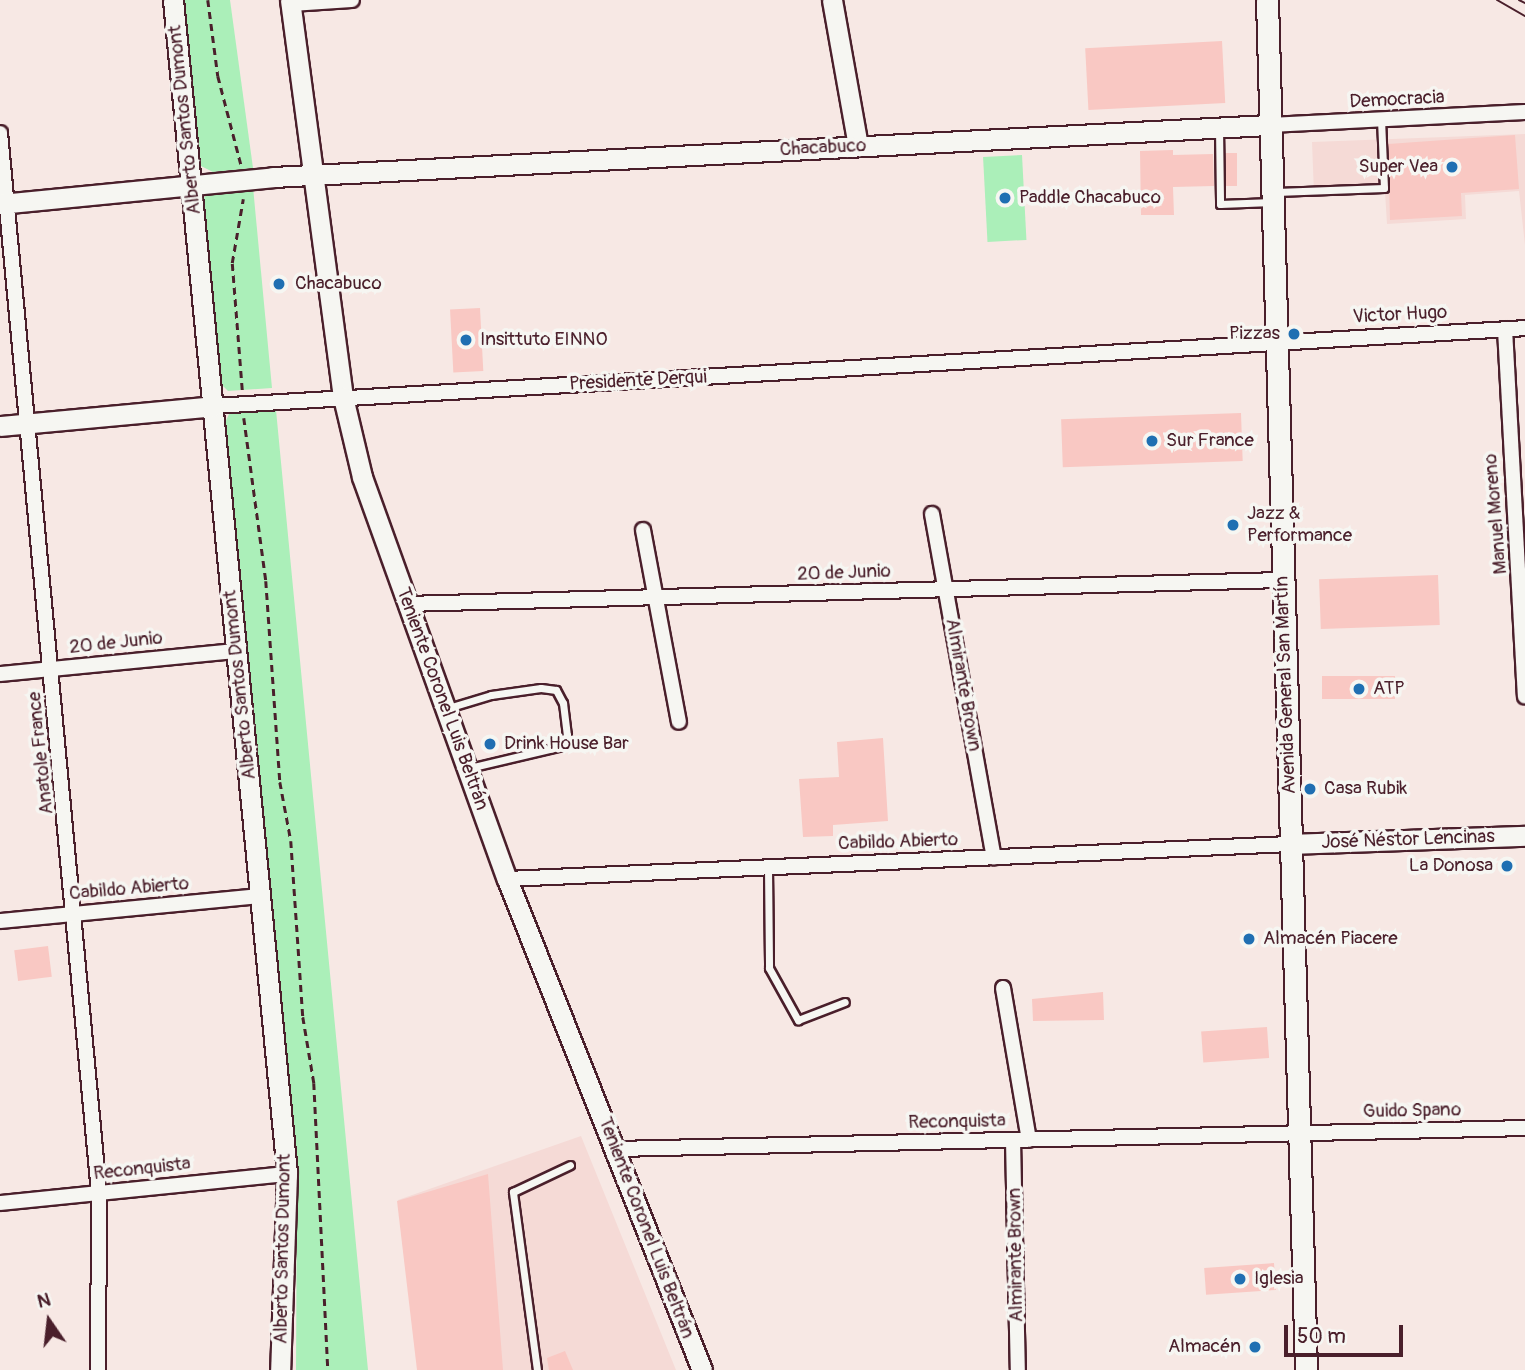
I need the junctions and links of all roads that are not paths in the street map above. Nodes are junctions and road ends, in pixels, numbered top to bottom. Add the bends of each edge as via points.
1 (173, 0) edge
2 (352, 0) edge
3 (832, 0) edge
4 (1267, 0) edge
5 (290, 2) edge
6 (1525, 113) edge
7 (1381, 120) junction
8 (1270, 125) junction
9 (1219, 127) junction
10 (0, 132) edge
11 (858, 146) junction
12 (316, 175) junction
13 (191, 185) junction
14 (1272, 197) junction
15 (3, 204) edge
16 (1525, 328) edge
17 (1505, 329) junction
18 (1276, 344) junction
19 (343, 397) junction
20 (214, 406) junction
21 (26, 424) junction
22 (0, 426) edge
23 (1520, 486) edge
24 (932, 513) dead end
25 (643, 530) dead end
26 (1283, 580) junction
27 (946, 589) junction
28 (656, 597) junction
29 (406, 604) junction
30 (236, 651) junction
31 (52, 669) junction
32 (0, 674) edge
33 (1525, 684) edge
34 (1525, 696) edge
35 (446, 709) junction
36 (679, 722) dead end
37 (468, 768) junction
38 (1525, 836) edge
39 (1291, 844) junction
40 (994, 858) junction
41 (768, 867) junction
42 (507, 879) junction
43 (261, 896) junction
44 (76, 914) junction
45 (0, 921) edge
46 (1003, 988) dead end
47 (845, 1002) dead end
48 (1525, 1128) edge
49 (1300, 1133) junction
50 (1013, 1140) junction
51 (1029, 1140) junction
52 (616, 1149) junction
53 (570, 1165) dead end
54 (287, 1174) junction
55 (99, 1193) junction
56 (0, 1203) edge
57 (98, 1370) edge
58 (280, 1370) edge
59 (537, 1370) edge
60 (702, 1370) edge
61 (1018, 1370) edge
62 (1306, 1370) edge

1 - 13 street, Alberto Santos Dumont
2 - 5 street
3 - 11 street
4 - 8 main road, Avenida General San Martín
5 - 12 street, Teniente Coronel Luis Beltrán
6 - 7 street, Democracia
7 - 8 street, Democracia
7 - 14 lane via 1384,188
8 - 9 street, Chacabuco
8 - 14 main road, Avenida General San Martín
9 - 11 street, Chacabuco
9 - 14 lane via 1220,204
10 - 15 street, Anatole France
11 - 12 street, Chacabuco
12 - 13 street, Chacabuco
12 - 19 street, Teniente Coronel Luis Beltrán
13 - 15 street, Chacabuco
13 - 20 street, Alberto Santos Dumont
14 - 18 main road, Avenida General San Martín
15 - 21 street, Anatole France
16 - 17 street, Victor Hugo
17 - 18 street, Victor Hugo
17 - 23 street, Manuel Moreno
18 - 19 street, Presidente Derqui
18 - 26 main road, Avenida General San Martín
19 - 20 street, Presidente Derqui
19 - 29 street, Teniente Coronel Luis Beltrán via 362,477
20 - 21 street, Presidente Derqui
20 - 30 street, Alberto Santos Dumont
21 - 22 street, Presidente Derqui
21 - 31 street, Anatole France
23 - 33 street, Manuel Moreno
24 - 27 street, Almirante Brown
25 - 28 street
26 - 27 street, 20 de Junio
26 - 39 main road, Avenida General San Martín
27 - 28 street, 20 de Junio
27 - 40 street, Almirante Brown
28 - 29 street, 20 de Junio
28 - 36 street
29 - 35 street, Teniente Coronel Luis Beltrán
30 - 31 street, 20 de Junio
30 - 43 street, Alberto Santos Dumont
31 - 32 street, 20 de Junio
31 - 44 street, Anatole France
33 - 34 street, Manuel Moreno
35 - 37 street, Teniente Coronel Luis Beltrán
35 - 37 lane via 491,695 541,688 556,690 563,703 567,735 562,746
37 - 42 street, Teniente Coronel Luis Beltrán
38 - 39 street, José Néstor Lencinas
39 - 40 street, Cabildo Abierto
39 - 49 main road, Avenida General San Martín
40 - 41 street, Cabildo Abierto
41 - 42 street, Cabildo Abierto
41 - 47 lane via 769,968 798,1020
42 - 52 street, Teniente Coronel Luis Beltrán
43 - 44 street, Cabildo Abierto
43 - 54 street, Alberto Santos Dumont
44 - 45 street, Cabildo Abierto
44 - 55 street, Anatole France
46 - 51 street
48 - 49 street, Guido Spano
49 - 51 street, Reconquista
49 - 62 main road, Avenida General San Martín
50 - 51 street, Reconquista
50 - 52 street, Reconquista
50 - 61 street, Almirante Brown
52 - 60 street, Teniente Coronel Luis Beltrán
53 - 59 lane via 513,1192
54 - 55 street, Reconquista
54 - 58 street, Alberto Santos Dumont
55 - 56 street, Reconquista
55 - 57 street, Anatole France

